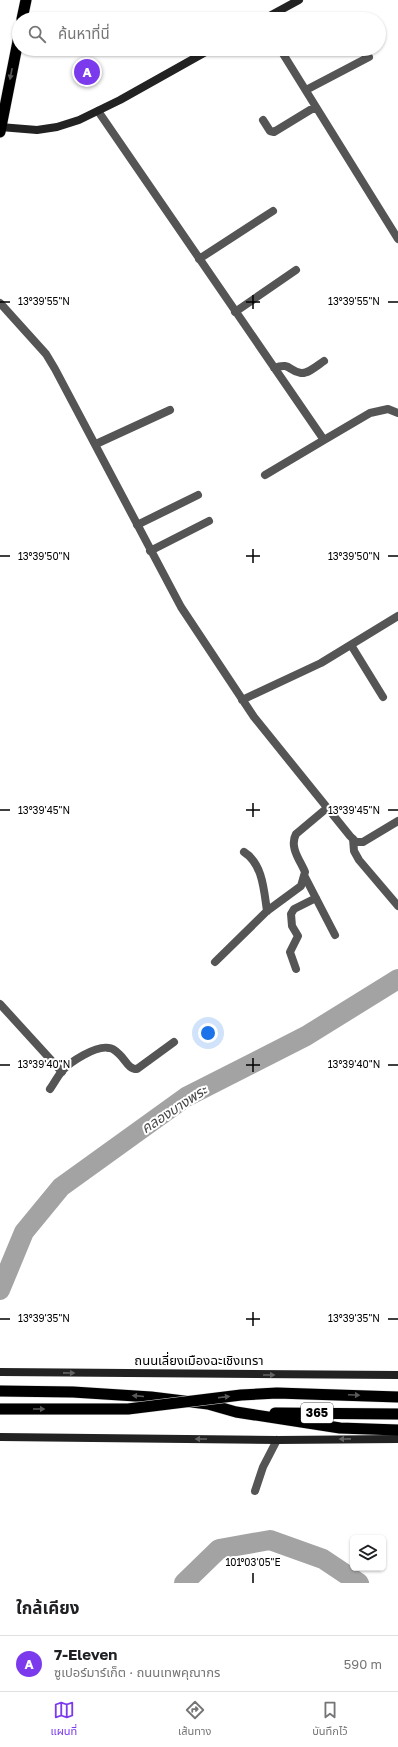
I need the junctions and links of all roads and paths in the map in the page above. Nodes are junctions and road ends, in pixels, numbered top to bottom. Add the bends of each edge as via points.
1 (26, 0) edge
2 (299, 0) edge
3 (23, 12) edge
4 (277, 12) edge
5 (15, 56) edge
6 (198, 56) edge
7 (284, 56) edge
8 (370, 57) dead end
9 (306, 90) junction
10 (315, 107) junction
11 (98, 111) junction
12 (263, 120) dead end
13 (0, 129) edge
14 (273, 211) dead end
15 (398, 239) edge
16 (199, 259) junction
17 (296, 270) dead end
18 (0, 303) edge
19 (235, 312) junction
20 (324, 361) dead end
21 (274, 368) junction
22 (170, 410) dead end
23 (398, 413) edge
24 (324, 440) junction
25 (96, 444) junction
26 (265, 475) dead end
27 (198, 495) dead end
28 (209, 521) dead end
29 (136, 525) junction
30 (150, 551) junction
31 (398, 616) edge
32 (351, 645) junction
33 (383, 697) dead end
34 (242, 700) junction
35 (327, 808) junction
36 (398, 821) edge
37 (353, 839) junction
38 (244, 852) dead end
39 (305, 877) junction
40 (316, 898) junction
41 (398, 906) edge
42 (267, 911) junction
43 (334, 935) dead end
44 (215, 962) dead end
45 (296, 969) dead end
46 (0, 1004) edge
47 (174, 1042) dead end
48 (62, 1072) junction
49 (50, 1089) dead end
50 (0, 1372) edge
51 (398, 1375) edge
52 (0, 1391) edge
53 (398, 1397) edge
54 (0, 1409) edge
55 (236, 1412) junction
56 (398, 1414) edge
57 (398, 1430) edge
58 (0, 1437) edge
59 (398, 1439) edge
60 (277, 1440) junction
61 (255, 1491) dead end

1 - 3 highway
2 - 4 main road
5 -> 13 highway
6 - 11 main road
7 - 9 street
8 - 9 street
9 - 10 street
10 - 12 street via 274,132 270,131
10 - 15 street
11 - 13 main road via 56,127 37,130
11 - 16 street
14 - 16 street
16 - 19 street
17 - 19 street
18 - 25 street via 46,354
19 - 21 street
20 - 21 street via 301,373 288,366
21 - 24 street
22 - 25 street
23 - 24 street via 388,409 370,413
24 - 26 street
25 - 29 street
27 - 29 street
28 - 30 street
29 - 30 street
30 - 34 street via 181,607
31 - 32 street
32 - 33 street
32 - 34 street via 321,663
34 - 35 street
35 - 37 street
35 - 39 street via 296,834 293,840
36 - 37 street via 363,842 356,842
37 - 41 street via 354,851 359,860
38 - 42 street via 256,863
39 - 40 street
39 - 42 street via 301,886
40 - 43 street
40 - 45 street via 294,909 290,914 292,926 298,936 290,952
42 - 44 street
46 - 48 street
47 - 48 street via 137,1069 129,1067 120,1054 108,1047 80,1056
48 - 49 street
50 -> 51 main road, ถนนเลี่ยงเมืองฉะเชิงเทรา
55 -> 52 highway via 201,1403 113,1394
54 -> 53 highway, bridge via 128,1409 276,1393
55 - 56 highway, 365
55 - 57 highway via 340,1428
60 -> 58 main road, 365
59 -> 60 main road, 365
60 - 61 street via 263,1467

